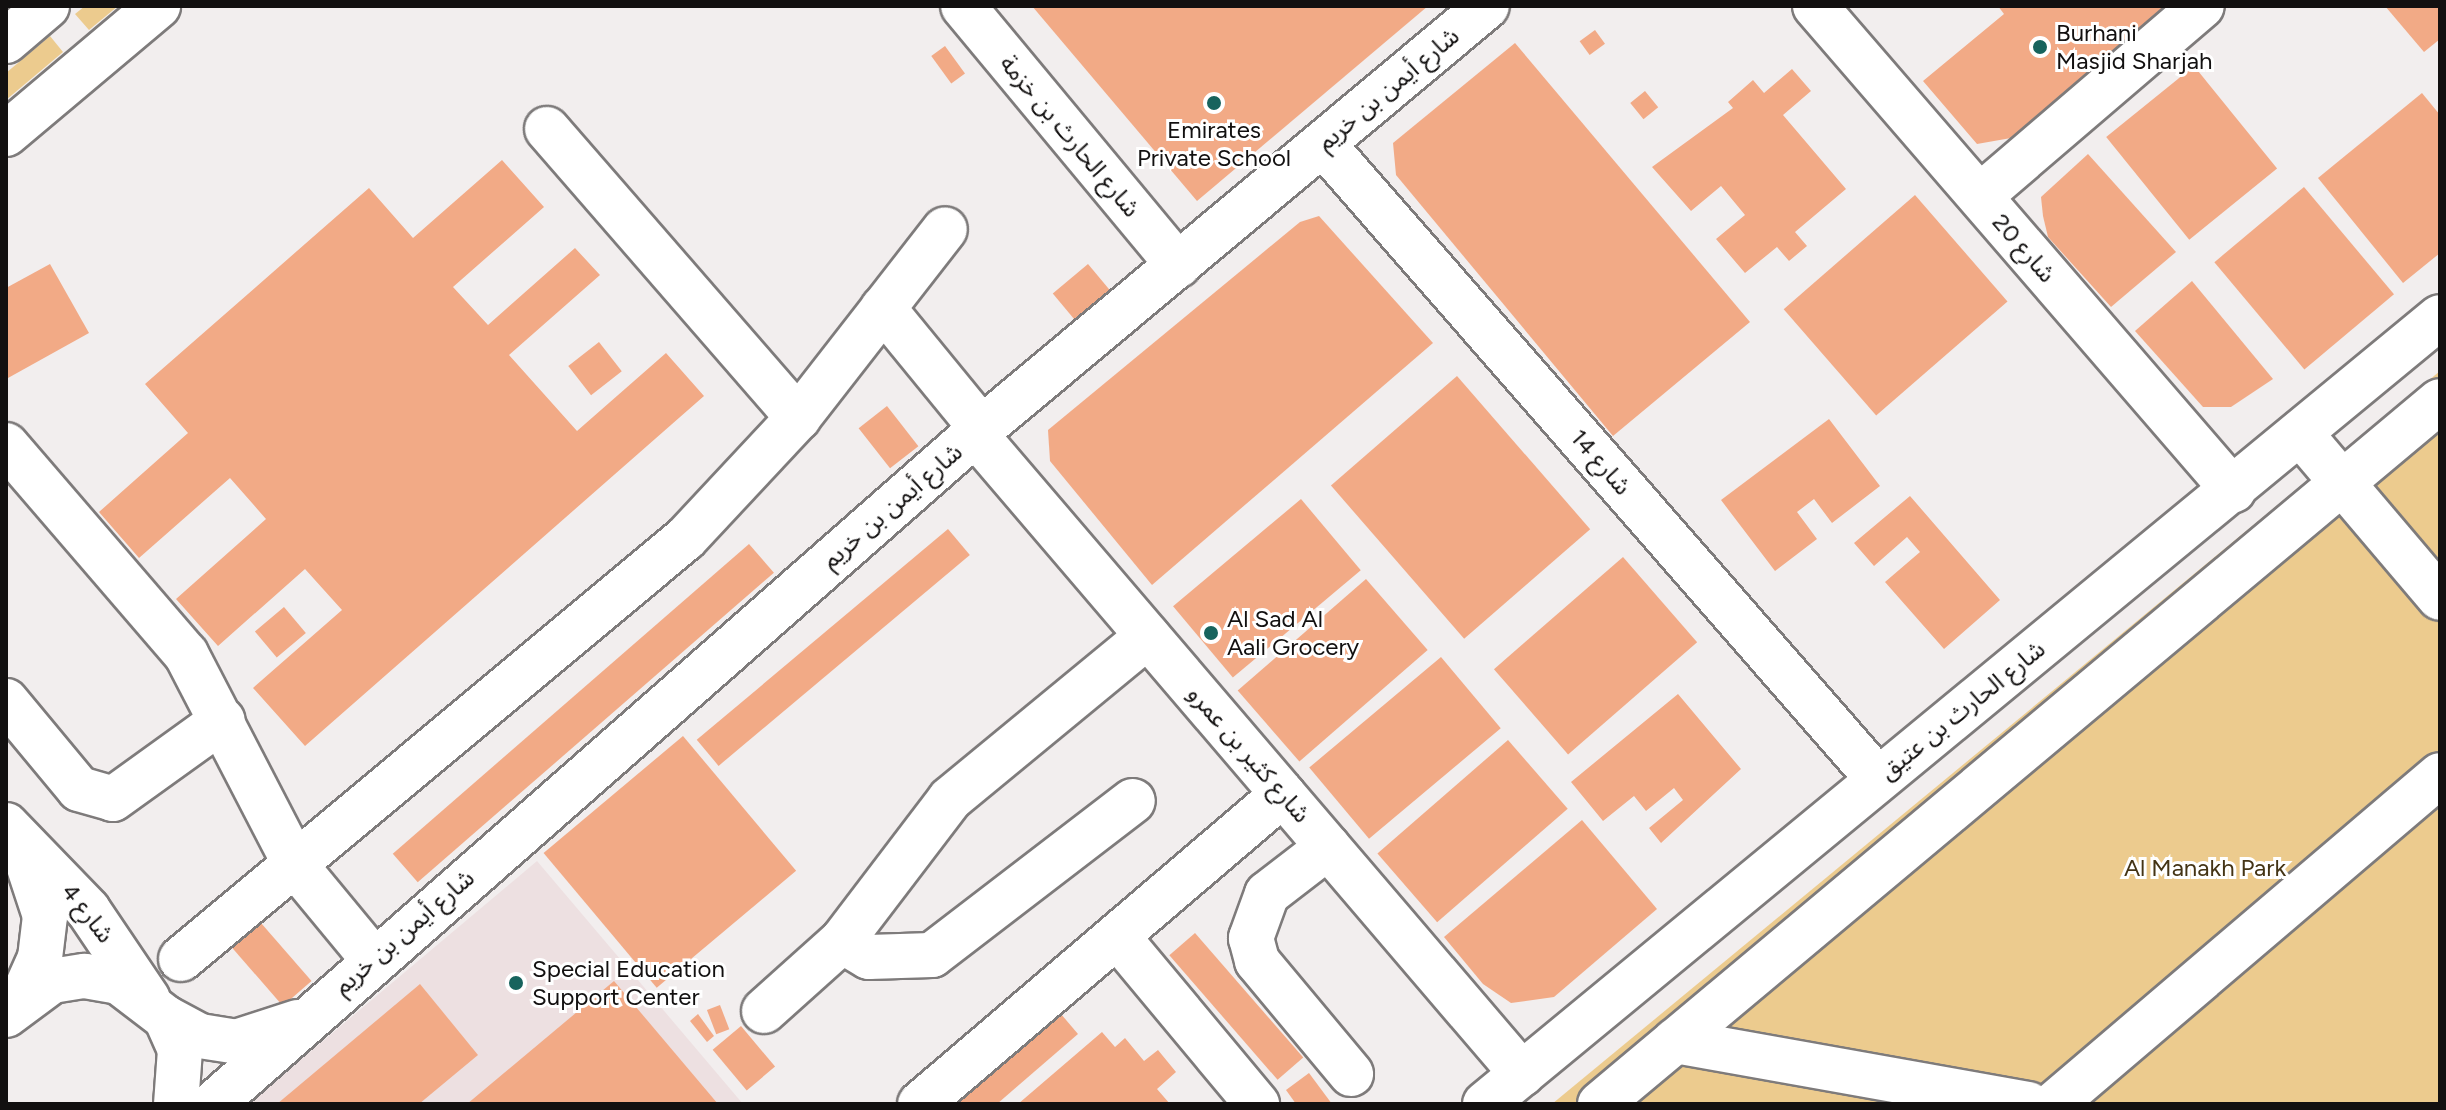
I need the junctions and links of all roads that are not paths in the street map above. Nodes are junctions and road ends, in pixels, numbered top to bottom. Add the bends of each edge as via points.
1 (47, 6) edge
2 (158, 6) edge
3 (963, 6) edge
4 (1487, 6) edge
5 (1815, 6) edge
6 (2202, 6) edge
7 (6, 41) edge
8 (547, 129) dead end
9 (6, 134) edge
10 (1323, 144) junction
11 (1980, 196) junction
12 (945, 229) dead end
13 (1178, 265) junction
14 (883, 308) junction
15 (2440, 317) edge
16 (2440, 401) edge
17 (798, 418) junction
18 (979, 432) junction
19 (2300, 433) junction
20 (6, 445) edge
21 (2342, 482) junction
22 (2233, 490) junction
23 (2440, 598) edge
24 (1148, 636) junction
25 (6, 701) edge
26 (223, 720) junction
27 (2440, 775) edge
28 (1878, 779) junction
29 (1283, 794) junction
30 (1133, 801) dead end
31 (11, 831) edge
32 (1328, 847) junction
33 (296, 866) junction
34 (1117, 936) junction
35 (842, 941) junction
36 (181, 959) dead end
37 (373, 959) junction
38 (14, 1006) edge
39 (157, 1009) junction
40 (764, 1011) dead end
41 (307, 1017) junction
42 (1675, 1041) junction
43 (1351, 1074) dead end
44 (1522, 1074) junction
45 (1252, 1096) edge
46 (176, 1104) edge
47 (213, 1104) edge
48 (920, 1104) edge
49 (1485, 1104) edge
50 (1600, 1104) edge
51 (2028, 1104) edge
52 (2054, 1104) edge

1 - 7 street
2 - 9 street
3 - 13 street, شارع الحارث بن خزمة
4 - 10 street, شارع أيمن بن خريم
5 - 11 street, شارع 20
6 - 11 street
8 - 17 street
10 - 13 street, شارع أيمن بن خريم
10 - 28 street, شارع 14
11 - 22 street, شارع 20
12 - 14 street
13 - 18 street, شارع أيمن بن خريم
14 - 17 street
14 - 18 street, شارع كثير بن عمرو
15 - 19 street, شارع الحارث بن عتيق
16 - 21 street
17 - 33 street via 625,594
18 - 24 street, شارع كثير بن عمرو
18 - 37 street, شارع أيمن بن خريم
19 - 21 street
19 - 22 street, شارع الحارث بن عتيق
20 - 26 street via 186,654
21 - 23 street
21 - 42 street
22 - 28 street, شارع الحارث بن عتيق
24 - 29 street, شارع كثير بن عمرو
24 - 35 street via 950,799
25 - 26 street via 79,789 113,799
26 - 33 street
27 - 52 street
28 - 44 street, شارع الحارث بن عتيق
29 - 32 street, شارع كثير بن عمرو
29 - 34 street
30 - 35 street via 932,955 869,957
31 - 38 street, شارع 4 via 37,874 45,916 40,958
31 - 39 street, شارع 4 via 88,910
32 - 43 street via 1267,894 1251,938 1257,961
32 - 44 street, شارع كثير بن عمرو
33 - 36 street
33 - 37 street
34 - 45 street
34 - 48 street
35 - 40 street
37 - 41 street, شارع أيمن بن خريم
38 - 39 street, شارع أيمن بن خريم via 85,976 119,982
39 - 41 street, شارع أيمن بن خريم via 200,1036 236,1042 274,1035
39 - 46 street, شارع 4 via 180,1050
41 - 47 street, شارع أيمن بن خريم
42 - 50 street
42 - 51 street
44 - 49 street, شارع الحارث بن عتيق

